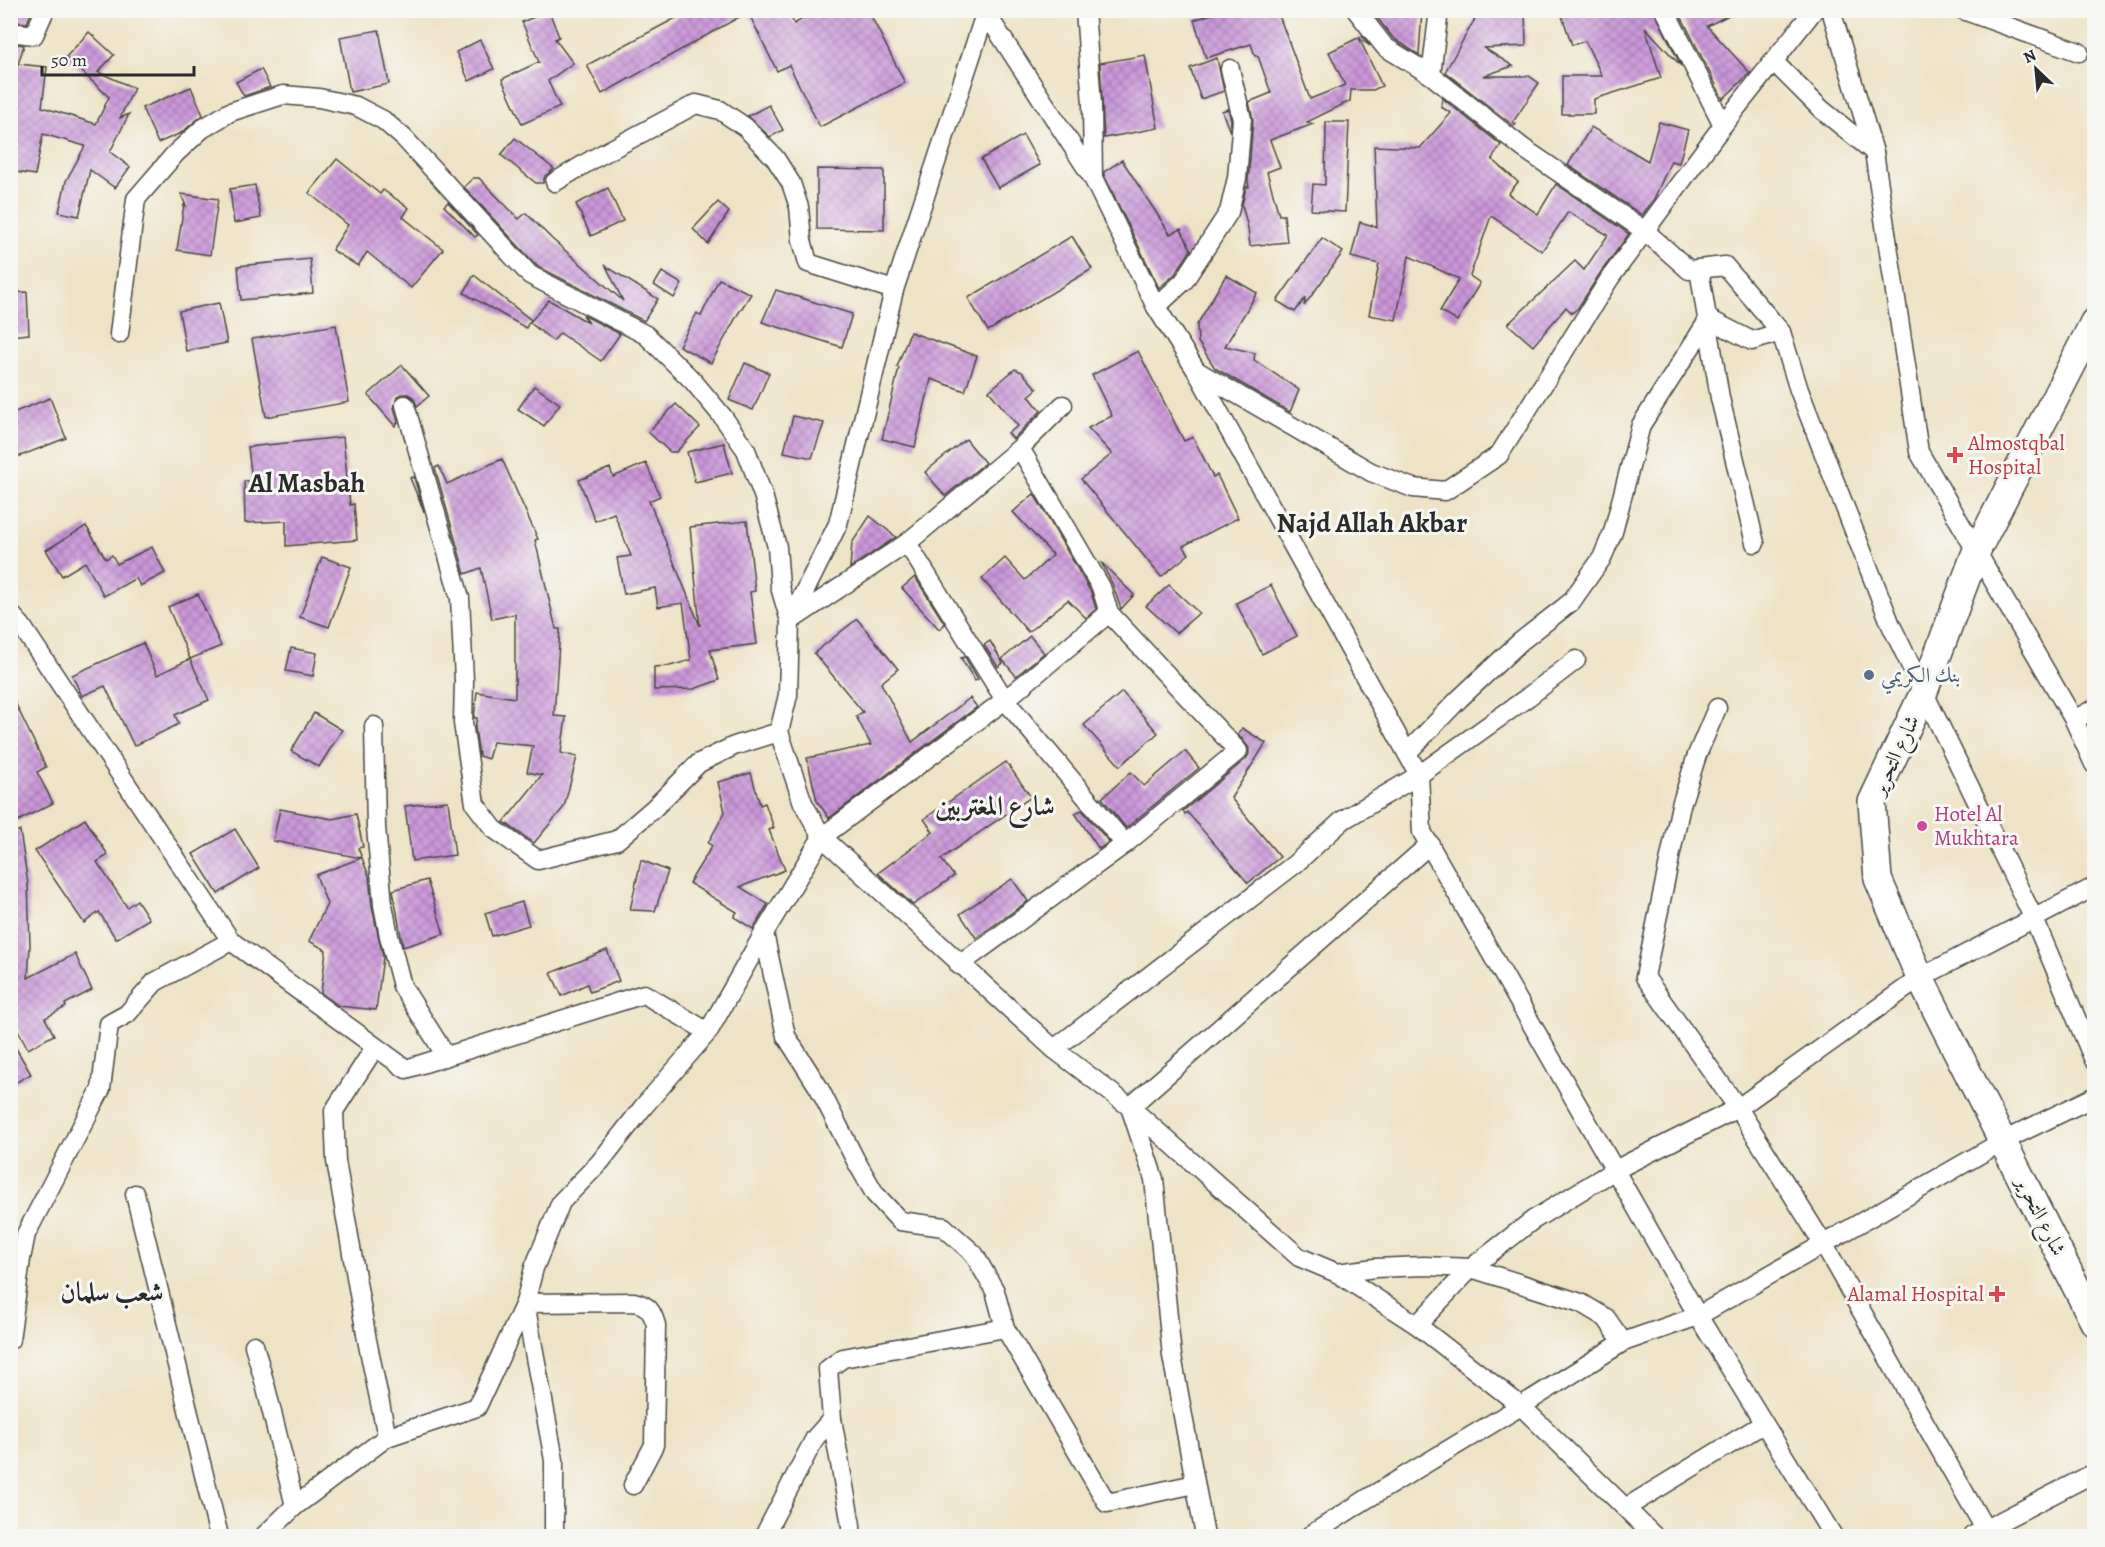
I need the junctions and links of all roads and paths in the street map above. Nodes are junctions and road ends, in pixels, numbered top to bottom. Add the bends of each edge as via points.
1 (45, 10) edge
2 (1085, 10) edge
3 (1356, 10) edge
4 (1439, 10) edge
5 (1665, 10) edge
6 (1814, 10) edge
7 (1831, 10) edge
8 (1963, 10) edge
9 (984, 12) edge
10 (10, 32) edge
11 (2079, 52) dead end
12 (1774, 62) junction
13 (1230, 69) dead end
14 (1431, 75) junction
15 (1723, 125) junction
16 (1874, 152) junction
17 (1093, 178) junction
18 (555, 182) dead end
19 (1645, 231) junction
20 (1699, 269) junction
21 (894, 290) junction
22 (1156, 307) junction
23 (1709, 319) junction
24 (2094, 322) edge
25 (1781, 332) junction
26 (119, 334) dead end
27 (1196, 370) junction
28 (405, 405) dead end
29 (1063, 405) dead end
30 (1020, 448) junction
31 (907, 543) junction
32 (1755, 543) dead end
33 (1976, 552) junction
34 (10, 613) edge
35 (1109, 613) junction
36 (790, 621) junction
37 (1576, 660) dead end
38 (1923, 694) junction
39 (1005, 700) junction
40 (1717, 708) dead end
41 (2094, 709) edge
42 (2074, 720) junction
43 (374, 726) dead end
44 (779, 732) junction
45 (1407, 753) junction
46 (2094, 764) edge
47 (1419, 775) junction
48 (822, 837) junction
49 (1125, 844) junction
50 (1430, 844) junction
51 (2094, 886) edge
52 (2034, 919) junction
53 (764, 933) junction
54 (231, 941) junction
55 (959, 964) junction
56 (1920, 978) junction
57 (708, 1032) junction
58 (375, 1047) junction
59 (1054, 1049) junction
60 (446, 1056) junction
61 (2094, 1059) edge
62 (2094, 1097) edge
63 (1131, 1107) junction
64 (1738, 1108) junction
65 (2003, 1141) junction
66 (1615, 1170) junction
67 (135, 1194) dead end
68 (1824, 1245) junction
69 (1471, 1268) junction
70 (1337, 1273) junction
71 (525, 1303) junction
72 (1698, 1316) junction
73 (2094, 1322) edge
74 (1417, 1325) junction
75 (1005, 1328) junction
76 (10, 1340) edge
77 (1623, 1341) junction
78 (254, 1345) dead end
79 (1521, 1406) junction
80 (832, 1419) junction
81 (1763, 1424) junction
82 (387, 1437) junction
83 (2094, 1473) edge
84 (1195, 1484) junction
85 (633, 1485) dead end
86 (295, 1506) junction
87 (1627, 1508) junction
88 (1982, 1534) edge
89 (219, 1536) edge
90 (264, 1536) edge
91 (554, 1536) edge
92 (764, 1536) edge
93 (850, 1536) edge
94 (1205, 1536) edge
95 (1309, 1536) edge
96 (1654, 1536) edge
97 (1833, 1536) edge

1 - 10 street via 34,35
2 - 17 street
3 - 14 street via 1385,47
4 - 14 street
5 - 15 street
6 - 12 street
7 - 16 street
8 - 11 street
9 - 17 street
9 - 21 street
12 - 15 street
12 - 16 street via 1821,109
13 - 22 street via 1242,119 1238,178 1229,212 1184,281
14 - 19 street via 1523,148
15 - 19 street
16 - 33 street via 1919,452
17 - 22 street
18 - 21 street via 696,104 720,110 775,158 791,183 808,263
19 - 20 street via 1689,270
19 - 27 street via 1610,278 1499,455 1445,491 1413,488 1371,471
20 - 23 street
20 - 25 street via 1725,266
21 - 36 street via 838,524
22 - 27 street
23 - 25 street via 1752,341
23 - 32 street via 1720,398
23 - 45 street via 1641,425 1613,532 1602,558 1571,602 1520,642
24 - 33 main road, شارع التحرير
25 - 38 street via 1799,390 1891,625
26 - 36 street via 136,199 175,154 202,129 230,112 283,95 356,106 383,120 404,138 530,275 646,334 693,381 746,450 764,495
27 - 45 street
28 - 44 street via 460,598 463,723 475,804 494,829 538,860 618,840 699,763 734,746
29 - 30 street
30 - 31 street
30 - 35 street via 1101,587
31 - 36 street
31 - 39 street
33 - 38 main road, شارع التحرير
33 - 42 street
34 - 54 street
35 - 39 street
35 - 49 street via 1238,751
36 - 44 street via 788,695
37 - 47 street
38 - 52 street
38 - 56 main road, شارع التحرير via 1872,802 1878,879
39 - 48 street
39 - 49 street
40 - 64 street via 1681,805 1645,977
41 - 42 street
42 - 46 street
43 - 60 street via 376,827 389,936 402,986
44 - 48 street via 803,803
45 - 47 street
47 - 50 street via 1422,832
47 - 59 street via 1343,820 1295,864
48 - 53 street
48 - 55 street
49 - 55 street
50 - 63 street
50 - 66 street
51 - 52 street
52 - 56 street
52 - 61 street
53 - 57 street
53 - 75 street via 786,1036 819,1088 875,1194 900,1221 944,1227 974,1254 995,1291
54 - 58 street
54 - 76 street via 155,982 127,1014 109,1024 101,1089 26,1234
55 - 59 street
56 - 64 street
56 - 65 main road, شارع التحرير
57 - 60 street via 644,994
57 - 71 street via 600,1162 561,1202 534,1268
58 - 60 street via 406,1069
58 - 82 street via 334,1111 336,1161
59 - 63 street
62 - 65 street
63 - 70 street via 1299,1257
63 - 84 street via 1154,1179 1172,1356
64 - 66 street
64 - 68 street
65 - 68 street
65 - 73 main road, شارع التحرير
66 - 69 street via 1533,1220
66 - 72 street
67 - 89 street
68 - 72 street
68 - 88 street
69 - 70 street via 1424,1266
69 - 74 street
69 - 77 street via 1581,1303 1606,1318
70 - 74 street
71 - 82 street via 477,1407
71 - 85 street via 634,1302 645,1305 652,1313 656,1325 654,1445
71 - 91 street via 554,1460
72 - 77 street
72 - 81 street
74 - 79 street
75 - 80 street via 843,1358 828,1369
75 - 84 street via 1107,1503
77 - 79 street
78 - 86 street
79 - 87 street
79 - 95 street
80 - 92 street via 815,1438
80 - 93 street
81 - 87 street
81 - 97 street
82 - 86 street
83 - 88 street
84 - 94 street
86 - 90 street
87 - 96 street

